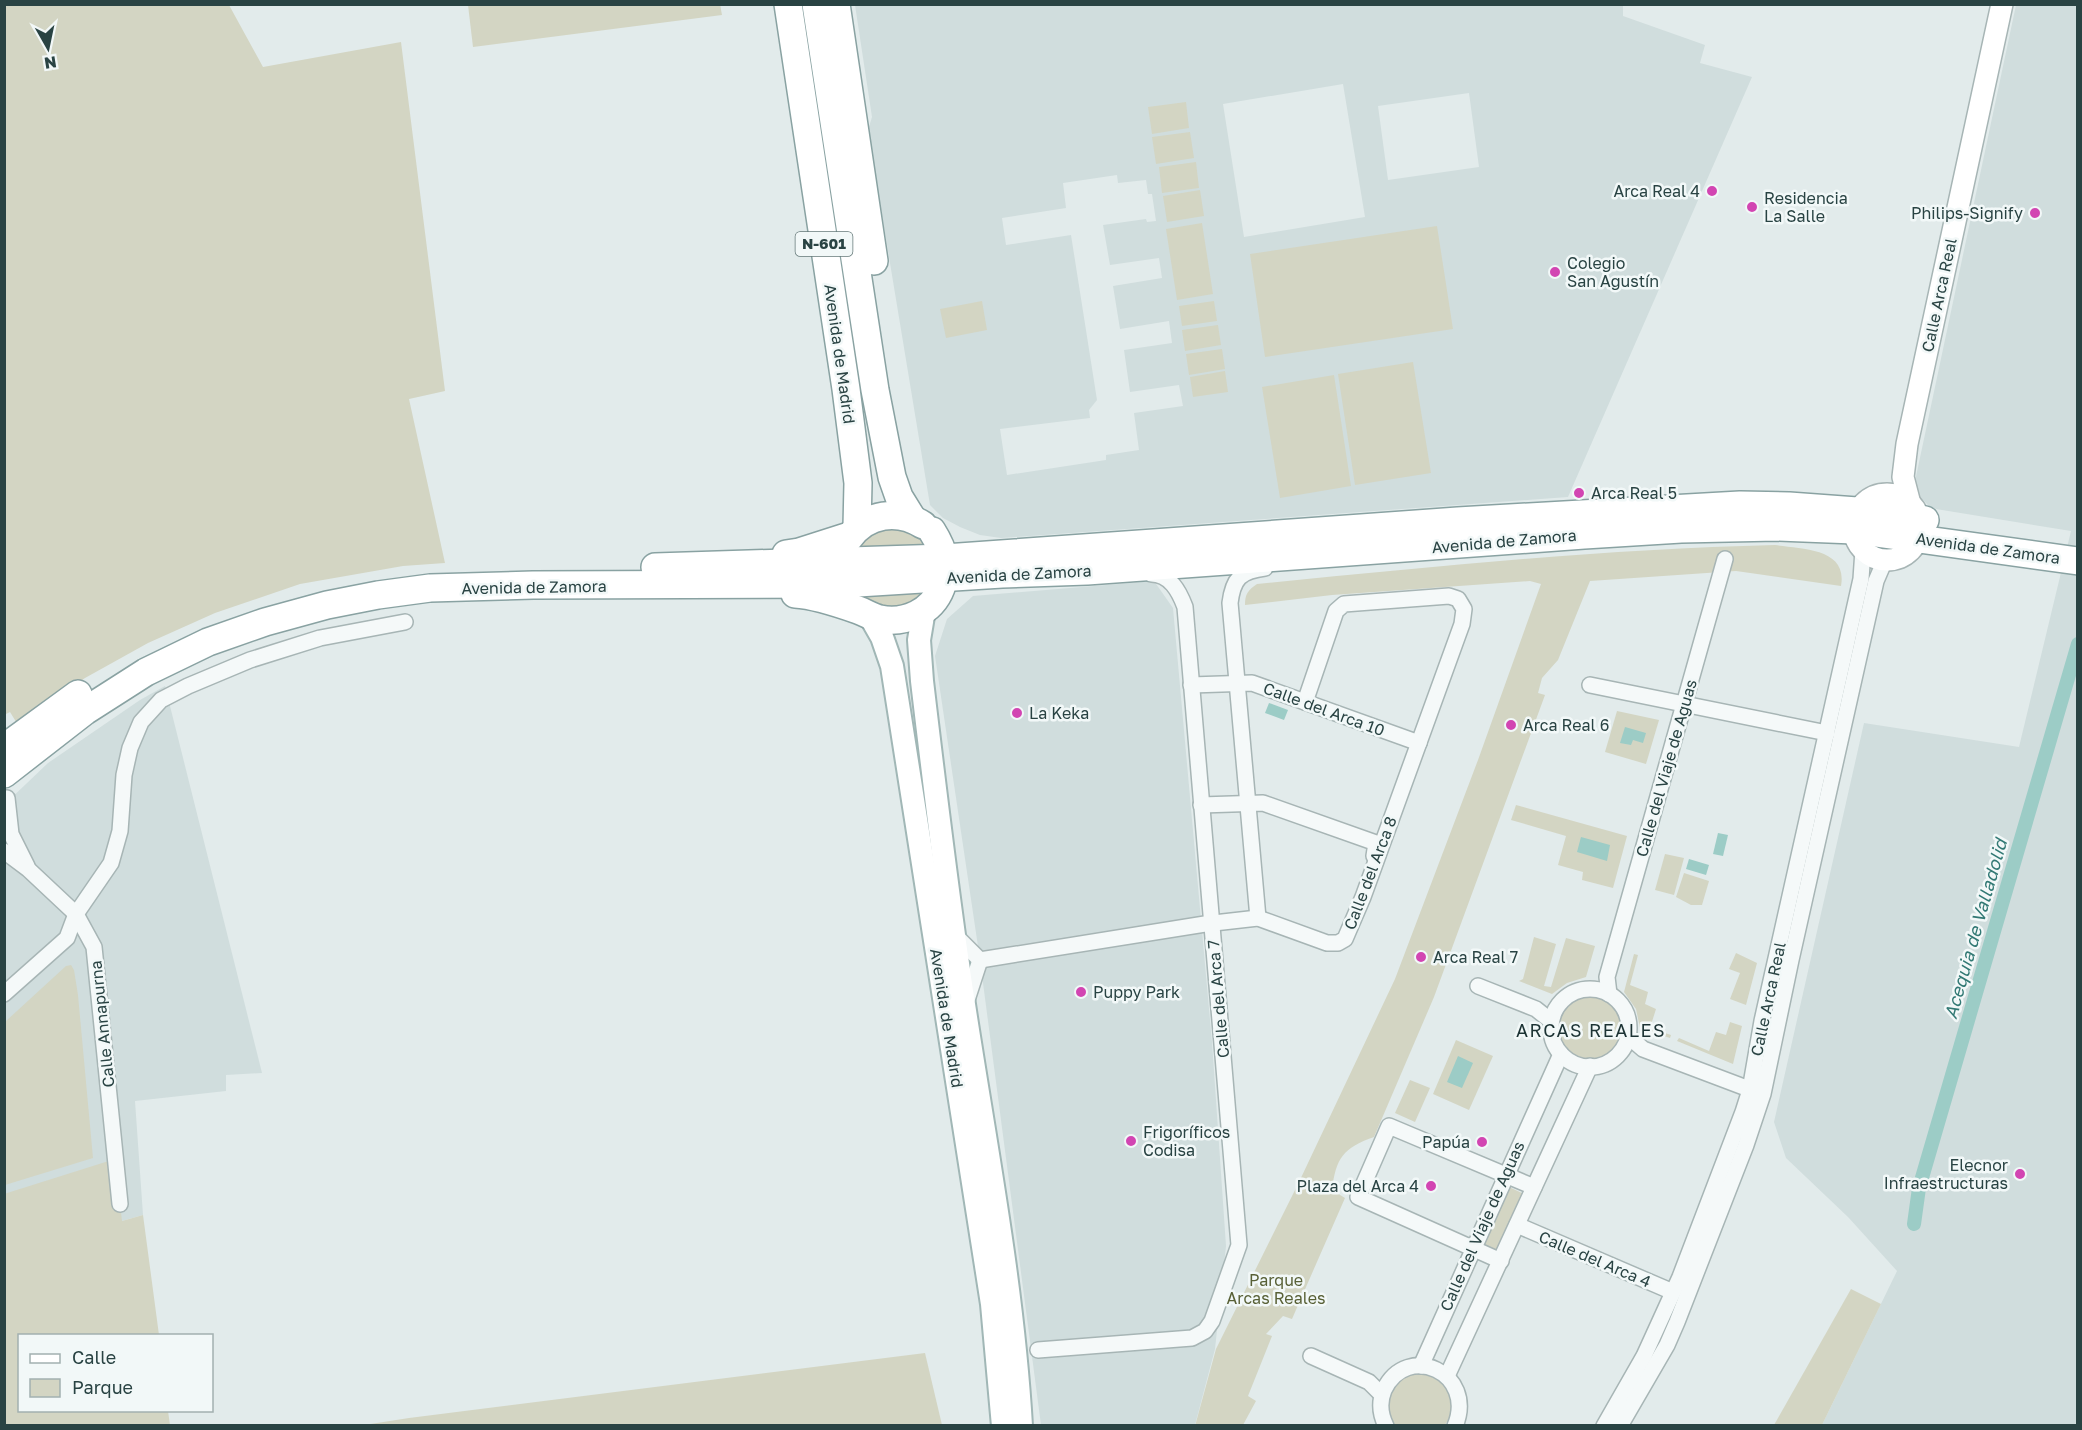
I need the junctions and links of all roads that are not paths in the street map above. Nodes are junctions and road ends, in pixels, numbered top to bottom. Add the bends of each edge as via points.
1 (788, 4) edge
2 (816, 4) edge
3 (836, 4) edge
4 (2002, 4) edge
5 (875, 390) junction
6 (1907, 444) junction
7 (1883, 494) junction
8 (1916, 520) junction
9 (922, 525) junction
10 (1858, 530) junction
11 (853, 532) junction
12 (2078, 543) edge
13 (1416, 548) junction
14 (1002, 555) junction
15 (1725, 559) dead end
16 (1885, 560) junction
17 (2078, 561) edge
18 (945, 568) junction
19 (1088, 571) junction
20 (841, 573) junction
21 (631, 577) junction
22 (924, 610) junction
23 (865, 613) junction
24 (405, 622) dead end
25 (1237, 684) junction
26 (1191, 685) junction
27 (1590, 685) dead end
28 (1305, 702) junction
29 (1684, 704) junction
30 (1827, 733) junction
31 (1419, 743) junction
32 (14, 745) edge
33 (5, 791) edge
34 (1248, 804) junction
35 (1201, 805) junction
36 (4, 851) edge
37 (28, 868) junction
38 (1373, 868) junction
39 (76, 914) junction
40 (1258, 918) junction
41 (1211, 923) junction
42 (953, 933) junction
43 (980, 960) junction
44 (1478, 986) dead end
45 (1603, 992) junction
46 (4, 994) edge
47 (964, 1009) junction
48 (1553, 1016) junction
49 (1625, 1042) junction
50 (1561, 1054) junction
51 (1590, 1066) junction
52 (1756, 1092) junction
53 (1505, 1175) junction
54 (1534, 1187) junction
55 (120, 1204) dead end
56 (1517, 1225) junction
57 (1472, 1248) junction
58 (1500, 1261) junction
59 (1673, 1292) junction
60 (1038, 1350) dead end
61 (1311, 1356) dead end
62 (1421, 1366) junction
63 (1447, 1376) junction
64 (1385, 1389) junction
65 (1460, 1422) edge
66 (1003, 1425) edge
67 (1021, 1425) edge
68 (1386, 1425) edge
69 (1604, 1425) edge
70 (1620, 1425) edge

1 - 11 highway, Avenida de Madrid / N-601 via 858,483
2 - 5 highway, Avenida de Madrid / N-601
3 - 5 highway via 874,262 882,363
4 - 6 street, Calle Arca Real
5 - 9 highway, Avenida de Madrid / N-601 via 892,477 899,497
6 - 7 street, Calle Arca Real
6 - 8 street, Calle Arca Real via 1903,477
7 - 8 street via 1893,494
7 - 10 street via 1864,502
8 - 10 highway, Avenida de Zamora
8 - 12 highway, Avenida de Zamora
8 - 16 street via 1913,547 1896,559
8 - 17 highway, Avenida de Zamora
9 - 11 highway via 890,514 879,516
9 - 14 highway
9 - 18 highway, Avenida de Madrid via 939,542
10 - 13 highway, Avenida de Zamora via 1681,529
10 - 14 highway, Avenida de Zamora via 1789,506 1740,506
10 - 16 street via 1877,559
10 - 30 street, Calle Arca Real via 1861,579
11 - 20 highway, Avenida de Madrid via 842,550
11 - 21 highway via 799,552 685,559
13 - 19 highway, Avenida de Zamora
13 - 25 street via 1358,560 1250,570 1240,577 1232,589 1230,603
14 - 18 highway, Avenida de Zamora
15 - 29 street, Calle del Viaje de Aguas
16 - 52 street, Calle Arca Real via 1876,581 1791,960
18 - 19 highway, Avenida de Zamora
18 - 20 highway, Avenida de Zamora
18 - 22 highway via 939,594
19 - 26 street, Calle del Arca 7 via 1156,574 1169,579 1185,607
20 - 21 highway, Avenida de Zamora
20 - 23 highway via 850,600
21 - 23 highway via 696,596 799,594
21 - 32 highway, Avenida de Zamora via 461,569 374,577 303,592 200,626 138,657 72,698
22 - 23 highway via 902,620 880,619
22 - 42 main road, Avenida de Madrid via 920,661
23 - 66 main road, Avenida de Madrid via 882,637 892,666 992,1304
24 - 39 street via 320,638 250,660 161,700 141,722 130,748 120,831 111,863
25 - 26 street, Calle del Arca 10
25 - 28 street, Calle del Arca 10 via 1252,683
25 - 34 street
26 - 35 street, Calle del Arca 7
27 - 29 street
28 - 31 street, Calle del Arca 10
28 - 31 street, Calle del Arca 8 via 1336,611 1344,604 1449,596 1458,599 1464,609 1462,624
29 - 30 street
29 - 45 street, Calle del Viaje de Aguas
30 - 52 street, Calle Arca Real via 1762,1021
31 - 38 street, Calle del Arca 8
32 - 33 highway, Avenida de Zamora
33 - 37 street, Calle Annapurna via 11,834
34 - 35 street
34 - 38 street via 1263,803 1376,843
34 - 40 street
35 - 41 street, Calle del Arca 7
36 - 37 street, Calle Annapurna
37 - 39 street, Calle Annapurna
38 - 40 street, Calle del Arca 8 via 1345,939 1338,943 1327,943
39 - 46 street via 67,938
39 - 55 street, Calle Annapurna via 94,947
40 - 41 street, Calle del Arca 8
41 - 43 street, Calle del Arca 8
41 - 60 street, Calle del Arca 7 via 1239,1245 1212,1321 1205,1331 1192,1338
42 - 43 street, Avenida de Madrid
42 - 47 main road, Avenida de Madrid
43 - 47 street
44 - 48 street
45 - 48 street via 1577,991 1560,1002
45 - 49 street via 1625,1012 1629,1028
47 - 67 main road, Avenida de Madrid via 1008,1295
48 - 50 street via 1552,1038
49 - 51 street via 1609,1061
49 - 52 street
50 - 51 street via 1579,1065
50 - 53 street, Calle del Viaje de Aguas
51 - 54 street, Calle del Viaje de Aguas
52 - 59 street, Calle Arca Real via 1743,1112
52 - 70 street, Calle Arca Real via 1746,1144 1677,1322
53 - 54 street
53 - 57 street, Calle del Viaje de Aguas
53 - 57 street via 1389,1126 1358,1197
54 - 56 street, Calle del Viaje de Aguas
56 - 58 street, Calle del Viaje de Aguas
56 - 59 street, Calle del Arca 4
57 - 58 street
57 - 62 street, Calle del Viaje de Aguas
58 - 63 street, Calle del Viaje de Aguas
59 - 69 street, Calle Arca Real via 1644,1356
61 - 64 street
62 - 63 street
62 - 64 street via 1402,1370
63 - 65 street via 1459,1395
64 - 68 street via 1381,1414

